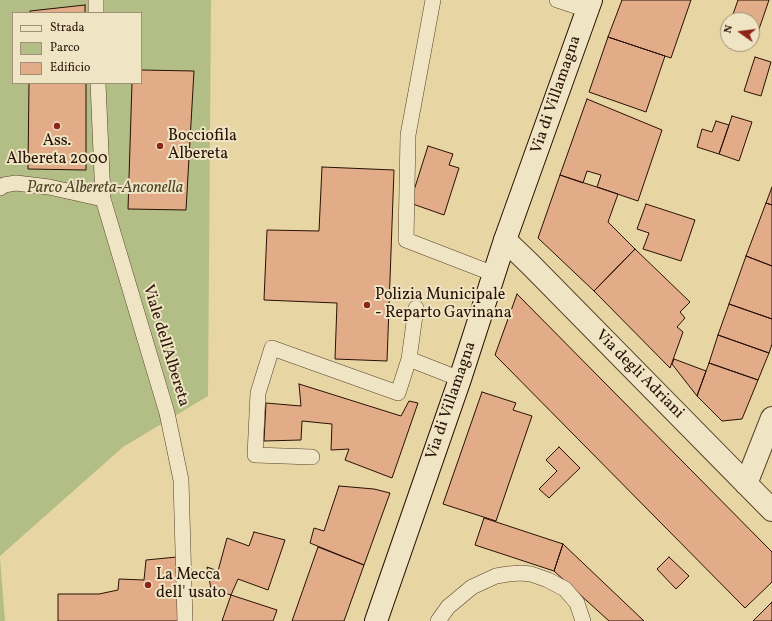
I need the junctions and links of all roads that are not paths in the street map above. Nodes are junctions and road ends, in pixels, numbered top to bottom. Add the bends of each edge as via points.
1 (96, 0) edge
2 (433, 0) edge
3 (558, 0) edge
4 (589, 5) edge
5 (96, 12) edge
6 (98, 84) edge
7 (0, 188) edge
8 (102, 199) junction
9 (505, 240) junction
10 (494, 274) junction
11 (416, 308) dead end
12 (409, 359) junction
13 (460, 379) junction
14 (772, 418) edge
15 (312, 457) dead end
16 (746, 484) junction
17 (772, 510) edge
18 (186, 621) edge
19 (376, 621) edge
20 (438, 621) edge
21 (584, 621) edge

1 - 5 lane
2 - 10 lane via 408,136 406,240
3 - 4 lane
4 - 9 main road, Via di Villamagna
6 - 8 lane, Viale dell'Albereta
7 - 8 lane via 16,183
8 - 18 lane, Viale dell'Albereta via 167,413 181,480
9 - 10 main road, Via di Villamagna
9 - 16 main road, Via degli Adriani
10 - 13 main road, Via di Villamagna
11 - 12 lane
12 - 13 lane
12 - 15 lane via 398,393 272,348 258,393 256,455
13 - 19 main road, Via di Villamagna
14 - 16 main road
16 - 17 main road, Via degli Adriani
20 - 21 lane via 448,607 472,587 496,576 521,573 548,580 565,589 577,603

